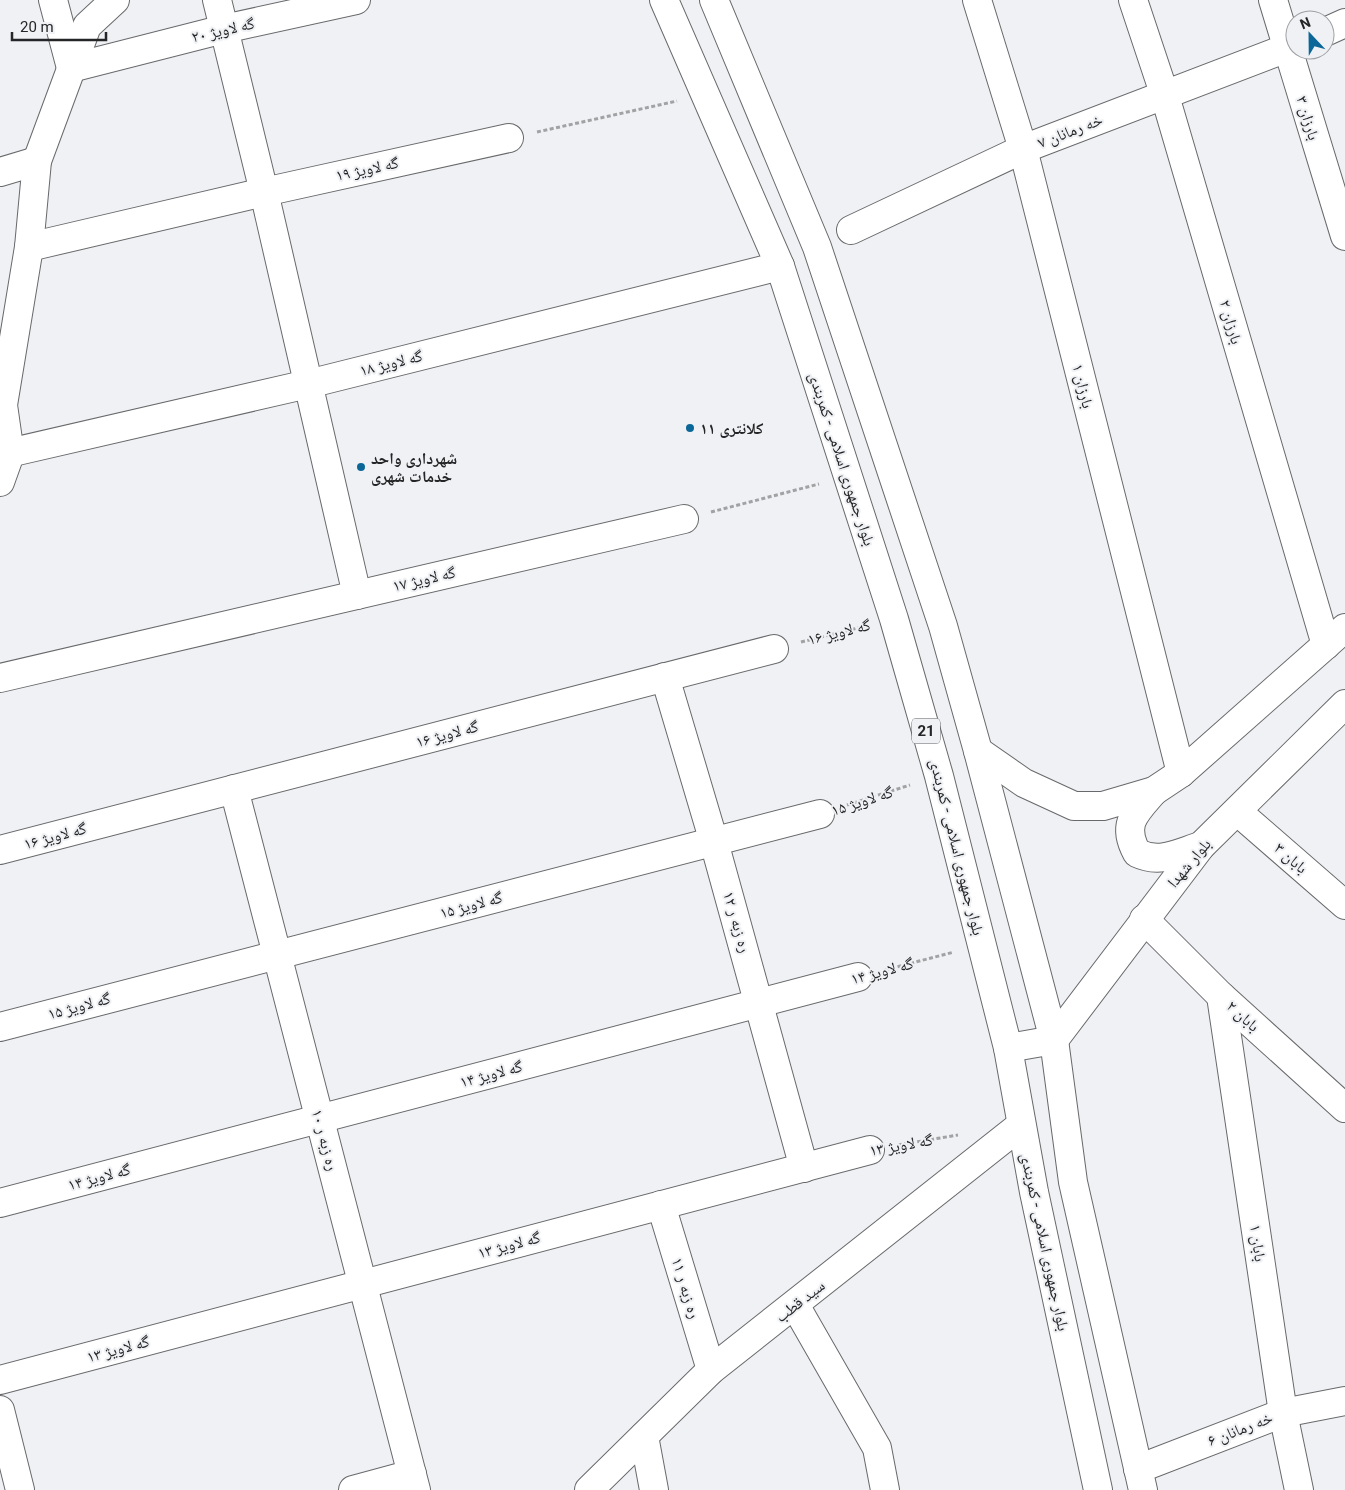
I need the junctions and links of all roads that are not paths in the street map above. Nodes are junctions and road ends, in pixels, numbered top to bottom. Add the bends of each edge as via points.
1 (54, 0) edge
2 (115, 0) edge
3 (217, 0) edge
4 (356, 0) edge
5 (664, 0) edge
6 (714, 0) edge
7 (977, 0) edge
8 (1133, 0) edge
9 (1272, 0) edge
10 (224, 29) junction
11 (1285, 32) edge
12 (1285, 49) edge
13 (1295, 60) edge
14 (71, 68) junction
15 (1165, 96) junction
16 (509, 138) road end
17 (1023, 149) junction
18 (37, 161) junction
19 (0, 172) edge
20 (264, 192) junction
21 (851, 230) dead end
22 (1345, 236) edge
23 (28, 247) junction
24 (780, 266) junction
25 (308, 384) junction
26 (1, 405) edge
27 (5, 454) edge
28 (0, 482) edge
29 (684, 518) road end
30 (357, 595) junction
31 (1335, 637) edge
32 (774, 649) road end
33 (665, 677) junction
34 (0, 678) edge
35 (1345, 704) edge
36 (978, 751) junction
37 (1181, 773) junction
38 (234, 789) junction
39 (1154, 791) junction
40 (1238, 812) junction
41 (820, 814) road end
42 (714, 842) junction
43 (1201, 846) junction
44 (0, 850) edge
45 (1345, 905) edge
46 (1144, 919) junction
47 (277, 955) junction
48 (858, 977) road end
49 (1221, 996) junction
50 (760, 1003) junction
51 (0, 1027) edge
52 (1054, 1040) junction
53 (1008, 1048) junction
54 (1345, 1108) edge
55 (319, 1119) junction
56 (1021, 1125) junction
57 (870, 1150) road end
58 (804, 1168) junction
59 (1073, 1182) junction
60 (1034, 1192) junction
61 (0, 1203) edge
62 (661, 1205) junction
63 (362, 1284) junction
64 (795, 1305) junction
65 (711, 1370) junction
66 (0, 1380) edge
67 (1345, 1401) edge
68 (0, 1410) edge
69 (1282, 1413) junction
70 (644, 1436) junction
71 (1141, 1479) edge
72 (414, 1482) edge
73 (20, 1490) edge
74 (353, 1490) edge
75 (589, 1490) edge
76 (654, 1490) edge
77 (885, 1490) edge
78 (1098, 1490) edge
79 (1299, 1490) edge

1 - 14 street
2 - 14 street via 87,26
3 - 10 street
4 - 10 street, گه لاویژ ۲۰
5 - 24 street, بلوار جمهوری اسلامی - کمربندی / 21
6 - 36 street via 817,247 943,626
7 - 17 street, بارزان ۱
8 - 15 street, بارزان ۲
9 - 11 street, بارزان ۳
10 - 14 street, گه لاویژ ۲۰
10 - 20 street
12 - 15 street, خه رمانان ۷
13 - 22 street, بارزان ۳
14 - 18 street
15 - 17 street, خه رمانان ۷
15 - 31 street, بارزان ۲
16 - 20 street, ۱۹ گه لاویژ
17 - 21 street, خه رمانان ۷
17 - 37 street, بارزان ۱
18 - 19 street
18 - 23 street
20 - 23 street, ۱۹ گه لاویژ
20 - 25 street
23 - 26 street
24 - 25 street, گه لاویژ ۱۸
24 - 53 street, بلوار جمهوری اسلامی - کمربندی / 21 via 894,619 939,776
25 - 27 street, گه لاویژ ۱۸
25 - 30 street
26 - 27 street
27 - 28 street
29 - 30 street, گه لاویژ ۱۷
30 - 34 street, گه لاویژ ۱۷
31 - 37 street
32 - 33 street, ۱۶ گه لاویژ
33 - 38 street, ۱۶ گه لاویژ
33 - 42 street, ره زبه ر ۱۲
35 - 40 street, بلوار شهدا
36 - 39 street via 1024,783 1074,806 1103,806
36 - 52 street
37 - 39 street
38 - 44 street, ۱۶ گه لاویژ
38 - 47 street, ره زبه ر ۱۰
39 - 43 street via 1133,815 1129,833 1137,854 1150,860
40 - 43 street, بلوار شهدا
40 - 45 street, بابان ۳
41 - 42 street, گه لاویژ ۱۵
42 - 47 street, گه لاویژ ۱۵
42 - 50 street, ره زبه ر ۱۲
43 - 46 street, بلوار شهدا
46 - 49 street, بابان ۲
46 - 52 street, بلوار شهدا
47 - 51 street, گه لاویژ ۱۵
47 - 55 street, ره زبه ر ۱۰
48 - 50 street, گه لاویژ ۱۴
49 - 54 street, بابان ۲
49 - 69 street, بابان ۱
50 - 55 street, گه لاویژ ۱۴
50 - 58 street, ره زبه ر ۱۲
52 - 53 street
52 - 59 street
53 - 56 street, بلوار جمهوری اسلامی - کمربندی / 21
55 - 61 street, گه لاویژ ۱۴
55 - 63 street, ره زبه ر ۱۰
56 - 60 street, بلوار جمهوری اسلامی - کمربندی / 21
56 - 64 street, سید قطب
57 - 58 street, گه لاویژ ۱۳
58 - 62 street, گه لاویژ ۱۳
59 - 60 street
59 - 71 street
60 - 78 street, بلوار جمهوری اسلامی - کمربندی / 21
62 - 63 street, گه لاویژ ۱۳
62 - 65 street, ره زبه ر ۱۱
63 - 66 street, گه لاویژ ۱۳
63 - 72 street, ره زبه ر ۱۰
64 - 65 street, سید قطب
64 - 77 street via 877,1448
65 - 70 street, سید قطب
67 - 69 street, خه رمانان ۶
68 - 73 street
69 - 71 street, خه رمانان ۶
69 - 79 street, بابان ۱
70 - 75 street, سید قطب
70 - 76 street
72 - 74 street

